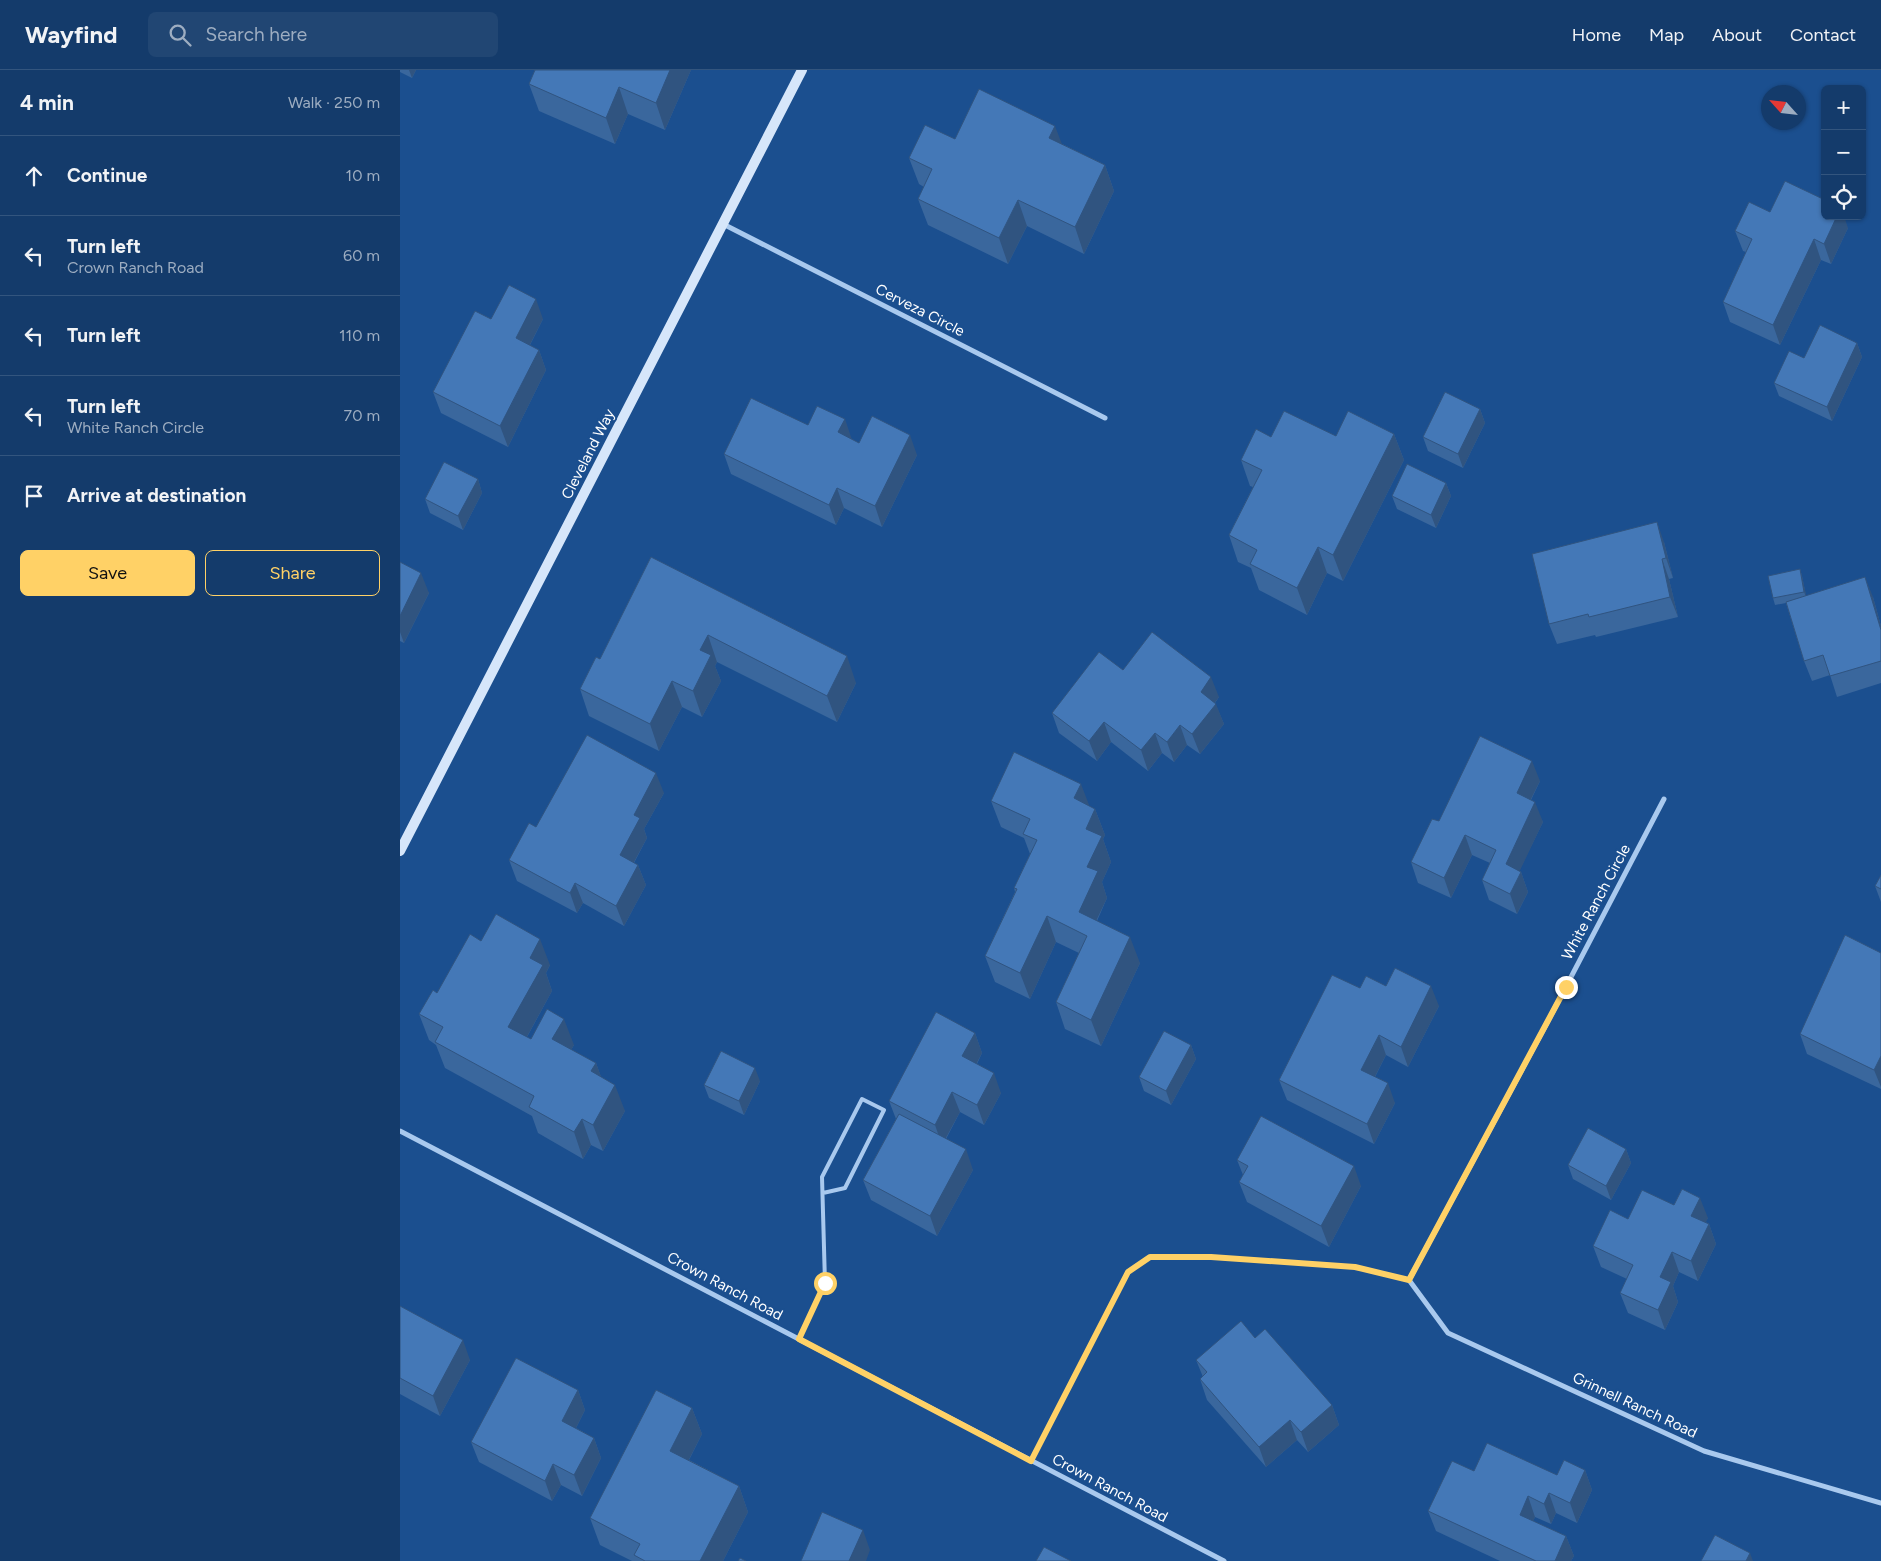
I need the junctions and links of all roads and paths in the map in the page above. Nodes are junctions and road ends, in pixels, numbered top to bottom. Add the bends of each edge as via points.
1 (802, 70) edge
2 (723, 224) junction
3 (1105, 418) dead end
4 (1664, 800) dead end
5 (400, 851) edge
6 (400, 1131) edge
7 (823, 1193) junction
8 (1409, 1280) junction
9 (799, 1339) junction
10 (1031, 1461) junction
11 (1881, 1503) edge
12 (1224, 1561) edge

1 - 2 street, Cleveland Way
2 - 3 street, Cerveza Circle
2 - 5 street, Cleveland Way
4 - 8 street, White Ranch Circle
6 - 9 street, Crown Ranch Road
7 - 7 lane via 822,1177 862,1099 884,1110 845,1188
7 - 9 lane via 825,1283
8 - 10 lane via 1355,1267 1211,1257 1150,1257 1128,1272
8 - 11 street, Grinnell Ranch Road via 1448,1333 1704,1451
9 - 10 street, Crown Ranch Road
10 - 12 street, Crown Ranch Road

